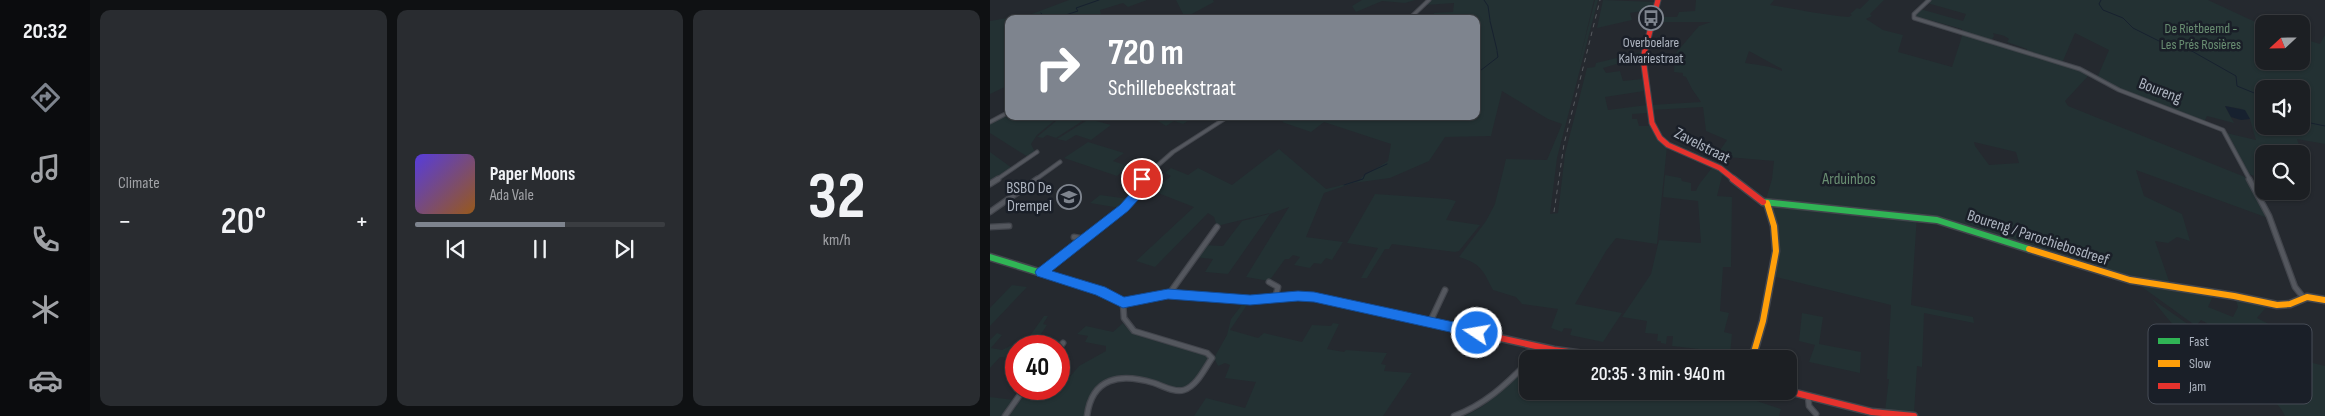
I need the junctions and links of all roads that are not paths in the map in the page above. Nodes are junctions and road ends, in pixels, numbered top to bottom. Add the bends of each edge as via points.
1 (1429, 0) edge
2 (1658, 0) edge
3 (1929, 0) edge
4 (1413, 15) edge
5 (1005, 114) edge
6 (1223, 120) edge
7 (990, 122) edge
8 (1037, 152) dead end
9 (1060, 162) dead end
10 (990, 184) edge
11 (1767, 203) junction
12 (990, 212) edge
13 (1009, 226) dead end
14 (990, 227) edge
15 (1217, 227) dead end
16 (1074, 237) dead end
17 (1084, 239) junction
18 (990, 257) edge
19 (1041, 272) junction
20 (1269, 282) dead end
21 (1444, 290) dead end
22 (1168, 294) junction
23 (2303, 297) junction
24 (1275, 298) junction
25 (2325, 300) edge
26 (1123, 303) junction
27 (1430, 322) junction
28 (1540, 347) junction
29 (1538, 350) edge
30 (1558, 350) edge
31 (1755, 350) edge
32 (1519, 371) edge
33 (1797, 393) edge
34 (1808, 396) junction
35 (1016, 400) edge
36 (1816, 414) dead end
37 (1005, 416) edge
38 (1087, 416) edge
39 (1454, 416) edge
40 (1914, 416) edge

1 - 4 street
2 - 11 street, Zavelstraat via 1643,58 1655,131 1668,145 1720,168
3 - 23 street, Boureng via 1913,16 2080,69 2118,90 2221,129 2269,216 2284,260
5 - 7 street
6 - 17 street via 1142,179 1134,197 1124,208
8 - 10 street
9 - 12 street
11 - 23 street, Boureng / Parochiebosdreef via 1939,221 2130,280 2277,305 2290,304
11 - 31 street via 1774,226 1776,251
13 - 14 street
15 - 22 street
16 - 17 street
17 - 19 street
18 - 19 street
19 - 26 street via 1100,291
20 - 24 street via 1278,287
21 - 27 street
22 - 24 street via 1250,300
22 - 26 street
23 - 25 street
24 - 27 street via 1314,297
26 - 38 street via 1121,307 1127,324 1142,335 1212,356 1193,385 1184,390 1149,382 1108,380 1095,391
27 - 28 street
28 - 29 street
28 - 30 street
32 - 39 street via 1479,406
33 - 34 street
34 - 36 street
34 - 40 street via 1872,412
35 - 37 street

